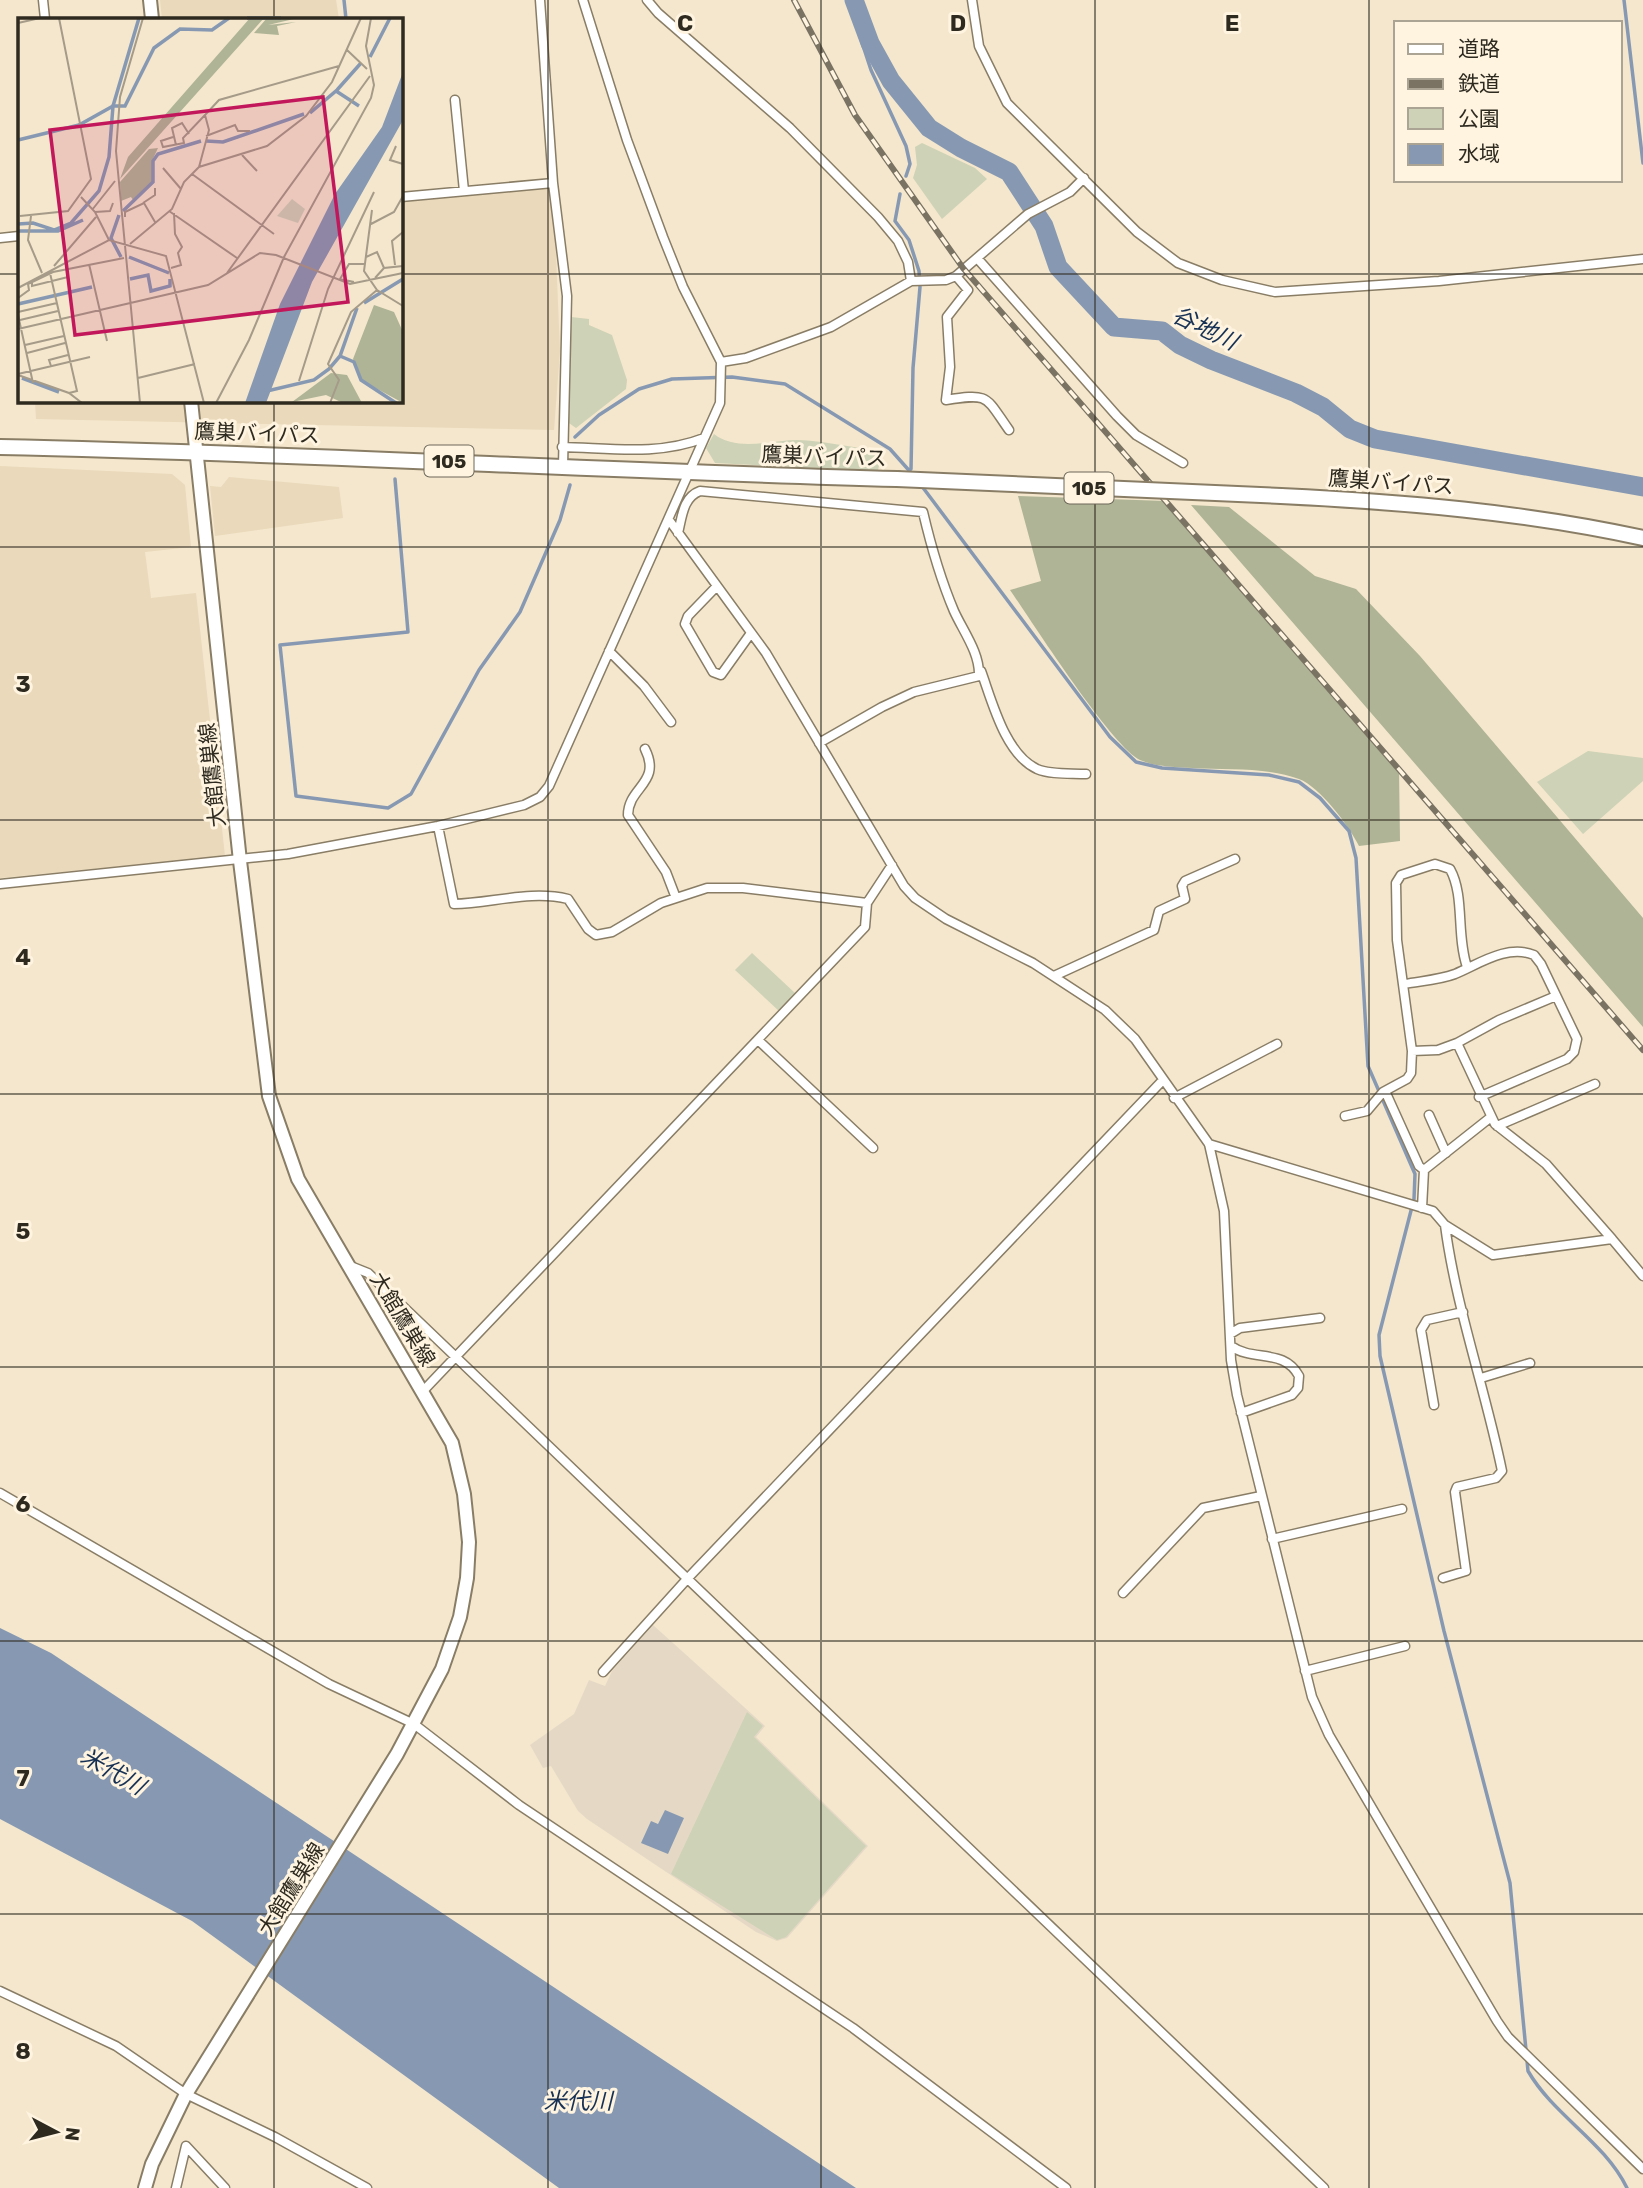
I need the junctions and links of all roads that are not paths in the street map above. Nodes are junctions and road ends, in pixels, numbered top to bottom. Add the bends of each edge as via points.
1 (43, 0) edge
2 (150, 0) edge
3 (540, 0) edge
4 (583, 0) edge
5 (647, 0) edge
6 (972, 0) edge
7 (45, 18) edge
8 (152, 18) edge
9 (455, 100) dead end
10 (1084, 177) junction
11 (553, 183) junction
12 (464, 191) junction
13 (402, 197) edge
14 (18, 236) edge
15 (0, 238) edge
16 (977, 258) junction
17 (1643, 259) edge
18 (956, 276) junction
19 (913, 281) junction
20 (721, 362) junction
21 (191, 402) edge
22 (1009, 430) dead end
23 (704, 438) junction
24 (0, 447) edge
25 (562, 447) junction
26 (196, 451) junction
27 (1183, 463) dead end
28 (562, 466) junction
29 (688, 473) junction
30 (668, 520) junction
31 (678, 533) junction
32 (1643, 538) edge
33 (716, 586) junction
34 (751, 634) junction
35 (609, 651) junction
36 (980, 668) junction
37 (671, 722) dead end
38 (819, 743) junction
39 (645, 750) dead end
40 (1086, 774) dead end
41 (438, 826) junction
42 (1235, 859) dead end
43 (240, 861) junction
44 (892, 865) junction
45 (0, 884) edge
46 (676, 898) junction
47 (867, 903) junction
48 (1467, 967) junction
49 (1054, 976) junction
50 (1405, 984) junction
51 (1556, 996) junction
52 (758, 1040) junction
53 (1457, 1043) junction
54 (1277, 1044) dead end
55 (1412, 1051) junction
56 (1162, 1081) junction
57 (1595, 1084) dead end
58 (1382, 1094) junction
59 (1479, 1097) junction
60 (1174, 1098) junction
61 (1429, 1115) dead end
62 (1345, 1116) dead end
63 (1491, 1117) junction
64 (1497, 1126) junction
65 (1209, 1144) junction
66 (873, 1147) dead end
67 (1447, 1153) junction
68 (1424, 1171) junction
69 (1419, 1207) junction
70 (1445, 1225) junction
71 (1612, 1240) junction
72 (347, 1264) junction
73 (1643, 1276) edge
74 (1463, 1312) junction
75 (1320, 1318) dead end
76 (1230, 1334) junction
77 (1231, 1346) junction
78 (455, 1356) junction
79 (1530, 1363) dead end
80 (1481, 1378) junction
81 (424, 1390) junction
82 (1434, 1405) dead end
83 (1241, 1413) junction
84 (0, 1493) edge
85 (1261, 1496) junction
86 (1402, 1509) dead end
87 (1272, 1539) junction
88 (688, 1578) junction
89 (1443, 1578) dead end
90 (1123, 1593) dead end
91 (1405, 1646) dead end
92 (1305, 1671) junction
93 (603, 1672) dead end
94 (414, 1724) junction
95 (0, 1991) edge
96 (186, 2094) junction
97 (1643, 2169) edge
98 (145, 2188) edge
99 (176, 2188) edge
100 (225, 2188) edge
101 (367, 2188) edge
102 (1066, 2188) edge
103 (1324, 2188) edge

1 - 7 street
2 - 8 main road
3 - 11 street
4 - 20 street via 626,140 683,287
5 - 19 street via 790,128 878,217 898,241
6 - 10 street via 979,46 1007,103
9 - 12 street
10 - 16 street via 1070,192 1028,214
10 - 17 street via 1137,232 1178,263 1222,280 1275,292 1438,281
11 - 12 street
11 - 25 street via 567,296
12 - 13 street
14 - 15 street
16 - 18 street
16 - 27 street via 1136,435
18 - 19 street
18 - 22 street via 968,290 947,317 950,368 946,400 986,398
19 - 20 street via 831,327 746,358
20 - 23 street via 720,403
21 - 26 main road, 大館鷹巣線
23 - 25 street via 681,447 652,450
23 - 29 street
24 - 26 highway, 鷹巣バイパス / 105
25 - 28 street
26 - 28 highway, 鷹巣バイパス / 105
26 - 43 main road, 大館鷹巣線
28 - 29 highway, 鷹巣バイパス / 105
29 - 30 street
29 - 32 highway, 鷹巣バイパス / 105, bridge via 1418,503
30 - 31 street
30 - 35 street
31 - 33 street
31 - 36 street via 686,503 700,491 923,512 933,554
33 - 34 street
33 - 34 street via 685,624 713,671 721,675
34 - 38 street
35 - 37 street via 645,686
35 - 41 street via 562,759 540,797
36 - 38 street via 979,676 914,692
36 - 40 street via 1013,745 1029,764 1040,770
38 - 44 street
39 - 46 street via 651,767 628,815 666,872
41 - 43 street
41 - 46 street via 454,904 547,894 568,899 596,935 612,932
42 - 49 street via 1185,881 1185,899 1159,911 1154,930
43 - 45 street
43 - 72 main road, 大館鷹巣線 via 269,1096 298,1179
44 - 47 street
44 - 49 street via 904,886 922,903
46 - 47 street via 707,888 743,888
47 - 52 street via 864,927
48 - 50 street via 1455,974
48 - 50 street via 1460,947 1458,893 1450,869 1435,864 1414,869 1401,874 1395,883 1397,940
48 - 51 street via 1525,951 1541,964
49 - 56 street via 1105,1010 1135,1040
50 - 55 street
51 - 53 street
51 - 59 street via 1577,1039 1574,1052
52 - 66 street
52 - 78 street
53 - 55 street via 1438,1050
53 - 59 street
54 - 60 street
55 - 58 street via 1407,1079
56 - 60 street
56 - 88 street
57 - 64 street
58 - 62 street via 1367,1111
58 - 68 street
59 - 63 street
60 - 65 street
61 - 67 street
63 - 64 street
63 - 67 street
64 - 71 street via 1546,1164
65 - 69 street
65 - 76 street via 1224,1211
67 - 68 street
68 - 69 street
69 - 70 street via 1433,1212
70 - 71 street via 1493,1255
70 - 74 street
71 - 73 street
72 - 78 street via 368,1273
72 - 81 main road, 大館鷹巣線
74 - 80 street
74 - 82 street via 1427,1320 1421,1330
75 - 76 street via 1240,1328
76 - 77 street
77 - 83 street
77 - 83 street via 1248,1354 1283,1359 1299,1376 1292,1395
78 - 81 street
78 - 88 street
79 - 80 street
80 - 89 street via 1502,1471 1496,1478 1457,1487 1466,1571
81 - 94 main road, 大館鷹巣線 via 452,1443 469,1542 460,1617 442,1669
83 - 85 street
84 - 94 street via 330,1685
85 - 87 street
85 - 90 street via 1203,1508
86 - 87 street
87 - 92 street
88 - 93 street
88 - 103 street
91 - 92 street
92 - 97 street via 1329,1735 1497,2021
94 - 96 main road, 大館鷹巣線
94 - 102 street via 519,1805 853,2028
95 - 96 street via 116,2046
96 - 98 main road, 大館鷹巣線
96 - 101 street
99 - 100 street via 186,2146

